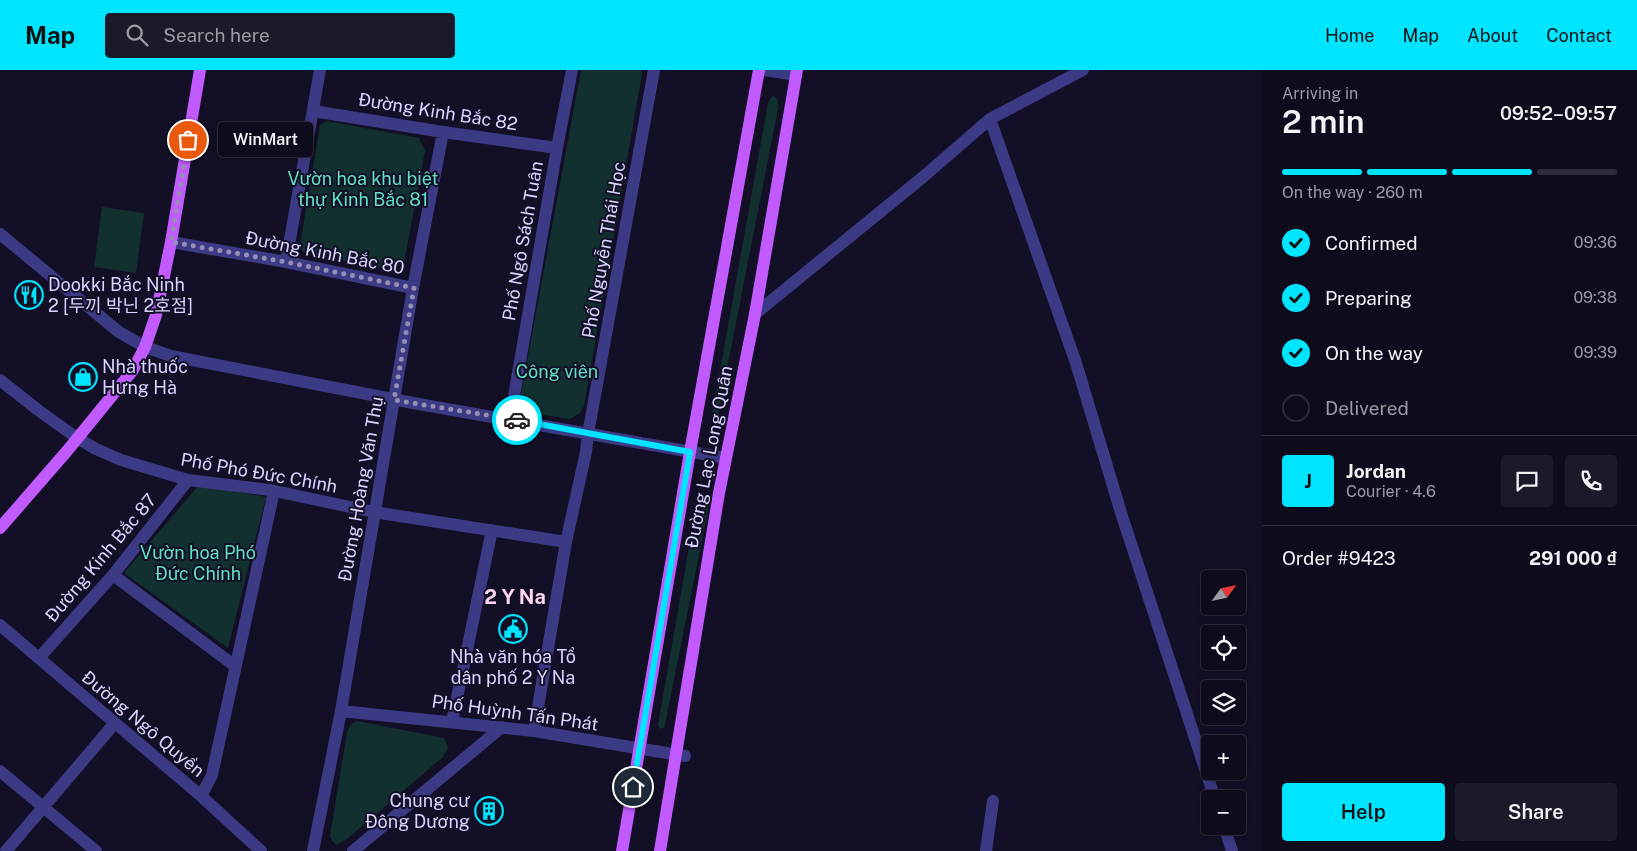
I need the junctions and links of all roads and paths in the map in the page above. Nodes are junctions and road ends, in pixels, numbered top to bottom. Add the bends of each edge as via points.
1 (200, 70) edge
2 (320, 70) edge
3 (572, 70) edge
4 (654, 70) edge
5 (759, 70) edge
6 (765, 70) edge
7 (1083, 70) edge
8 (796, 73) edge
9 (313, 111) junction
10 (990, 119) junction
11 (443, 132) junction
12 (557, 148) junction
13 (0, 234) edge
14 (171, 242) junction
15 (286, 262) junction
16 (414, 288) junction
17 (755, 314) junction
18 (145, 347) junction
19 (0, 380) edge
20 (394, 400) junction
21 (510, 419) junction
22 (588, 434) junction
23 (77, 438) junction
24 (690, 452) junction
25 (726, 458) junction
26 (188, 480) junction
27 (274, 491) junction
28 (374, 512) junction
29 (0, 528) edge
30 (492, 530) junction
31 (566, 542) junction
32 (113, 575) junction
33 (0, 625) edge
34 (39, 658) junction
35 (235, 666) junction
36 (341, 710) junction
37 (452, 722) junction
38 (114, 724) junction
39 (502, 728) junction
40 (534, 731) junction
41 (640, 749) junction
42 (681, 755) junction
43 (0, 771) edge
44 (1212, 790) edge
45 (201, 796) junction
46 (993, 801) dead end
47 (43, 807) junction
48 (1227, 835) edge
49 (6, 851) edge
50 (96, 851) edge
51 (261, 851) edge
52 (313, 851) edge
53 (353, 851) edge
54 (622, 851) edge
55 (660, 851) edge
56 (986, 851) edge
57 (1232, 851) edge

1 - 14 main road
2 - 9 street
3 - 12 street, Phố Ngô Sách Tuân
4 - 22 street, Phố Nguyễn Thái Học
5 - 24 main road, Đường Lạc Long Quân
6 - 8 street
7 - 10 street
8 - 17 main road, Đường Lạc Long Quân
9 - 11 street, Đường Kinh Bắc 82
9 - 15 street
10 - 17 street
10 - 44 street via 1076,363 1122,516
11 - 12 street, Đường Kinh Bắc 82
11 - 16 street, Đường Hoàng Văn Thụ
12 - 21 street, Phố Ngô Sách Tuân
13 - 18 street via 119,332
14 - 15 street, Đường Kinh Bắc 80
14 - 18 main road via 156,316
15 - 16 street, Đường Kinh Bắc 80
16 - 20 street, Đường Hoàng Văn Thụ
17 - 25 main road, Đường Lạc Long Quân
18 - 20 street via 170,356
18 - 23 main road via 133,370
19 - 23 street, Phố Phó Đức Chính
20 - 21 street
20 - 28 street, Đường Hoàng Văn Thụ
21 - 22 street
22 - 24 street
22 - 31 street, Phố Nguyễn Thái Học
23 - 26 street, Phố Phó Đức Chính via 121,460
23 - 29 main road
24 - 25 street
24 - 41 main road, Đường Lạc Long Quân
25 - 42 main road, Đường Lạc Long Quân
26 - 27 street, Phố Phó Đức Chính
26 - 32 street, Đường Kinh Bắc 87
27 - 28 street, Phố Phó Đức Chính
27 - 35 street
28 - 30 street, Phố Phó Đức Chính
28 - 36 street, Đường Hoàng Văn Thụ
30 - 31 street, Phố Phó Đức Chính
30 - 37 street
31 - 40 street, Phố Nguyễn Thái Học
32 - 34 street, Đường Kinh Bắc 87
32 - 35 street
33 - 34 street, Đường Ngô Quyền
34 - 38 street, Đường Ngô Quyền
35 - 45 street via 212,774
36 - 37 street, Phố Huỳnh Tấn Phát
36 - 52 street, Đường Hoàng Văn Thụ
37 - 39 street, Phố Huỳnh Tấn Phát
38 - 45 street, Đường Ngô Quyền
38 - 47 street
39 - 40 street, Phố Huỳnh Tấn Phát
39 - 53 street
40 - 41 street, Phố Huỳnh Tấn Phát
41 - 42 street, Phố Huỳnh Tấn Phát
41 - 54 main road, Đường Lạc Long Quân
42 - 55 main road, Đường Lạc Long Quân
43 - 47 street
45 - 51 street, Đường Ngô Quyền
46 - 56 street
47 - 49 street
47 - 50 street
48 - 57 street

